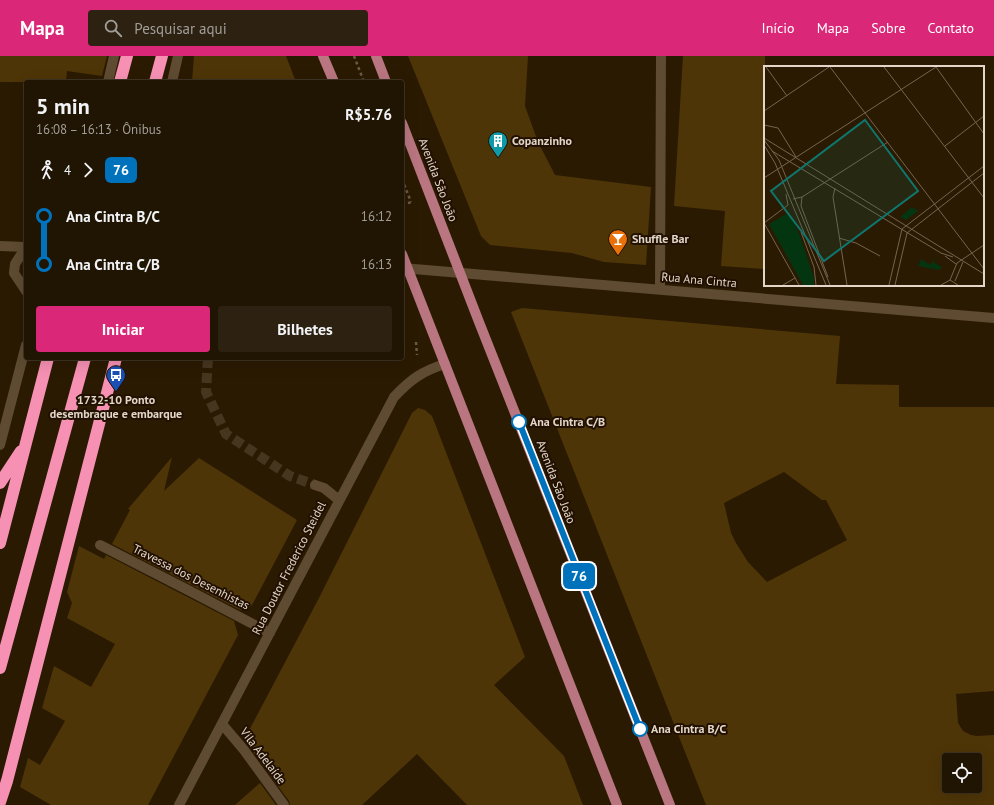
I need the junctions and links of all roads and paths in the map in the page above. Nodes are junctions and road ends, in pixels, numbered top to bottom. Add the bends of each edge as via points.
1 (114, 56) edge
2 (127, 56) edge
3 (162, 56) edge
4 (178, 56) edge
5 (323, 56) edge
6 (354, 56) edge
7 (376, 56) edge
8 (661, 56) edge
9 (108, 80) edge
10 (121, 80) edge
11 (156, 80) edge
12 (172, 80) edge
13 (333, 80) edge
14 (363, 80) edge
15 (385, 80) edge
16 (404, 128) edge
17 (404, 184) edge
18 (411, 202) dead end
19 (0, 246) edge
20 (24, 247) edge
21 (24, 250) edge
22 (405, 268) edge
23 (460, 272) junction
24 (24, 288) edge
25 (660, 289) junction
26 (994, 318) edge
27 (24, 353) edge
28 (47, 360) edge
29 (84, 360) edge
30 (114, 361) edge
31 (445, 364) junction
32 (26, 443) junction
33 (0, 445) edge
34 (0, 483) edge
35 (315, 485) tunnel mouth
36 (339, 500) junction
37 (0, 543) edge
38 (100, 545) dead end
39 (270, 633) junction
40 (0, 668) edge
41 (222, 724) junction
42 (0, 802) edge
43 (4, 805) edge
44 (179, 805) edge
45 (284, 805) edge
46 (617, 805) edge
47 (670, 805) edge

1 - 9 street
2 - 10 highway
3 - 11 highway
4 - 12 street
5 - 13 main road
6 - 14 path
7 - 15 main road
8 - 25 street
16 - 23 main road, Avenida São João
17 - 18 path
19 - 20 street
21 - 24 street via 15,264 14,273
22 - 23 street, Rua Ana Cintra
22 - 31 main road
23 - 25 street, Rua Ana Cintra
23 - 47 main road, Avenida São João
25 - 26 street, Rua Ana Cintra
27 - 33 street
28 - 32 highway
29 - 40 highway
30 - 42 highway
30 - 43 street via 104,387 76,519
31 - 36 street, Rua Doutor Frederico Steidel via 433,367 415,377 394,397
31 - 46 main road
32 - 34 highway
32 - 37 highway
35 - 36 street via 324,488
36 - 39 street, Rua Doutor Frederico Steidel
38 - 39 street, Travessa dos Desenhistas
39 - 41 street, Rua Doutor Frederico Steidel
41 - 44 street, Rua Doutor Frederico Steidel
41 - 45 street, Vila Adelaíde

